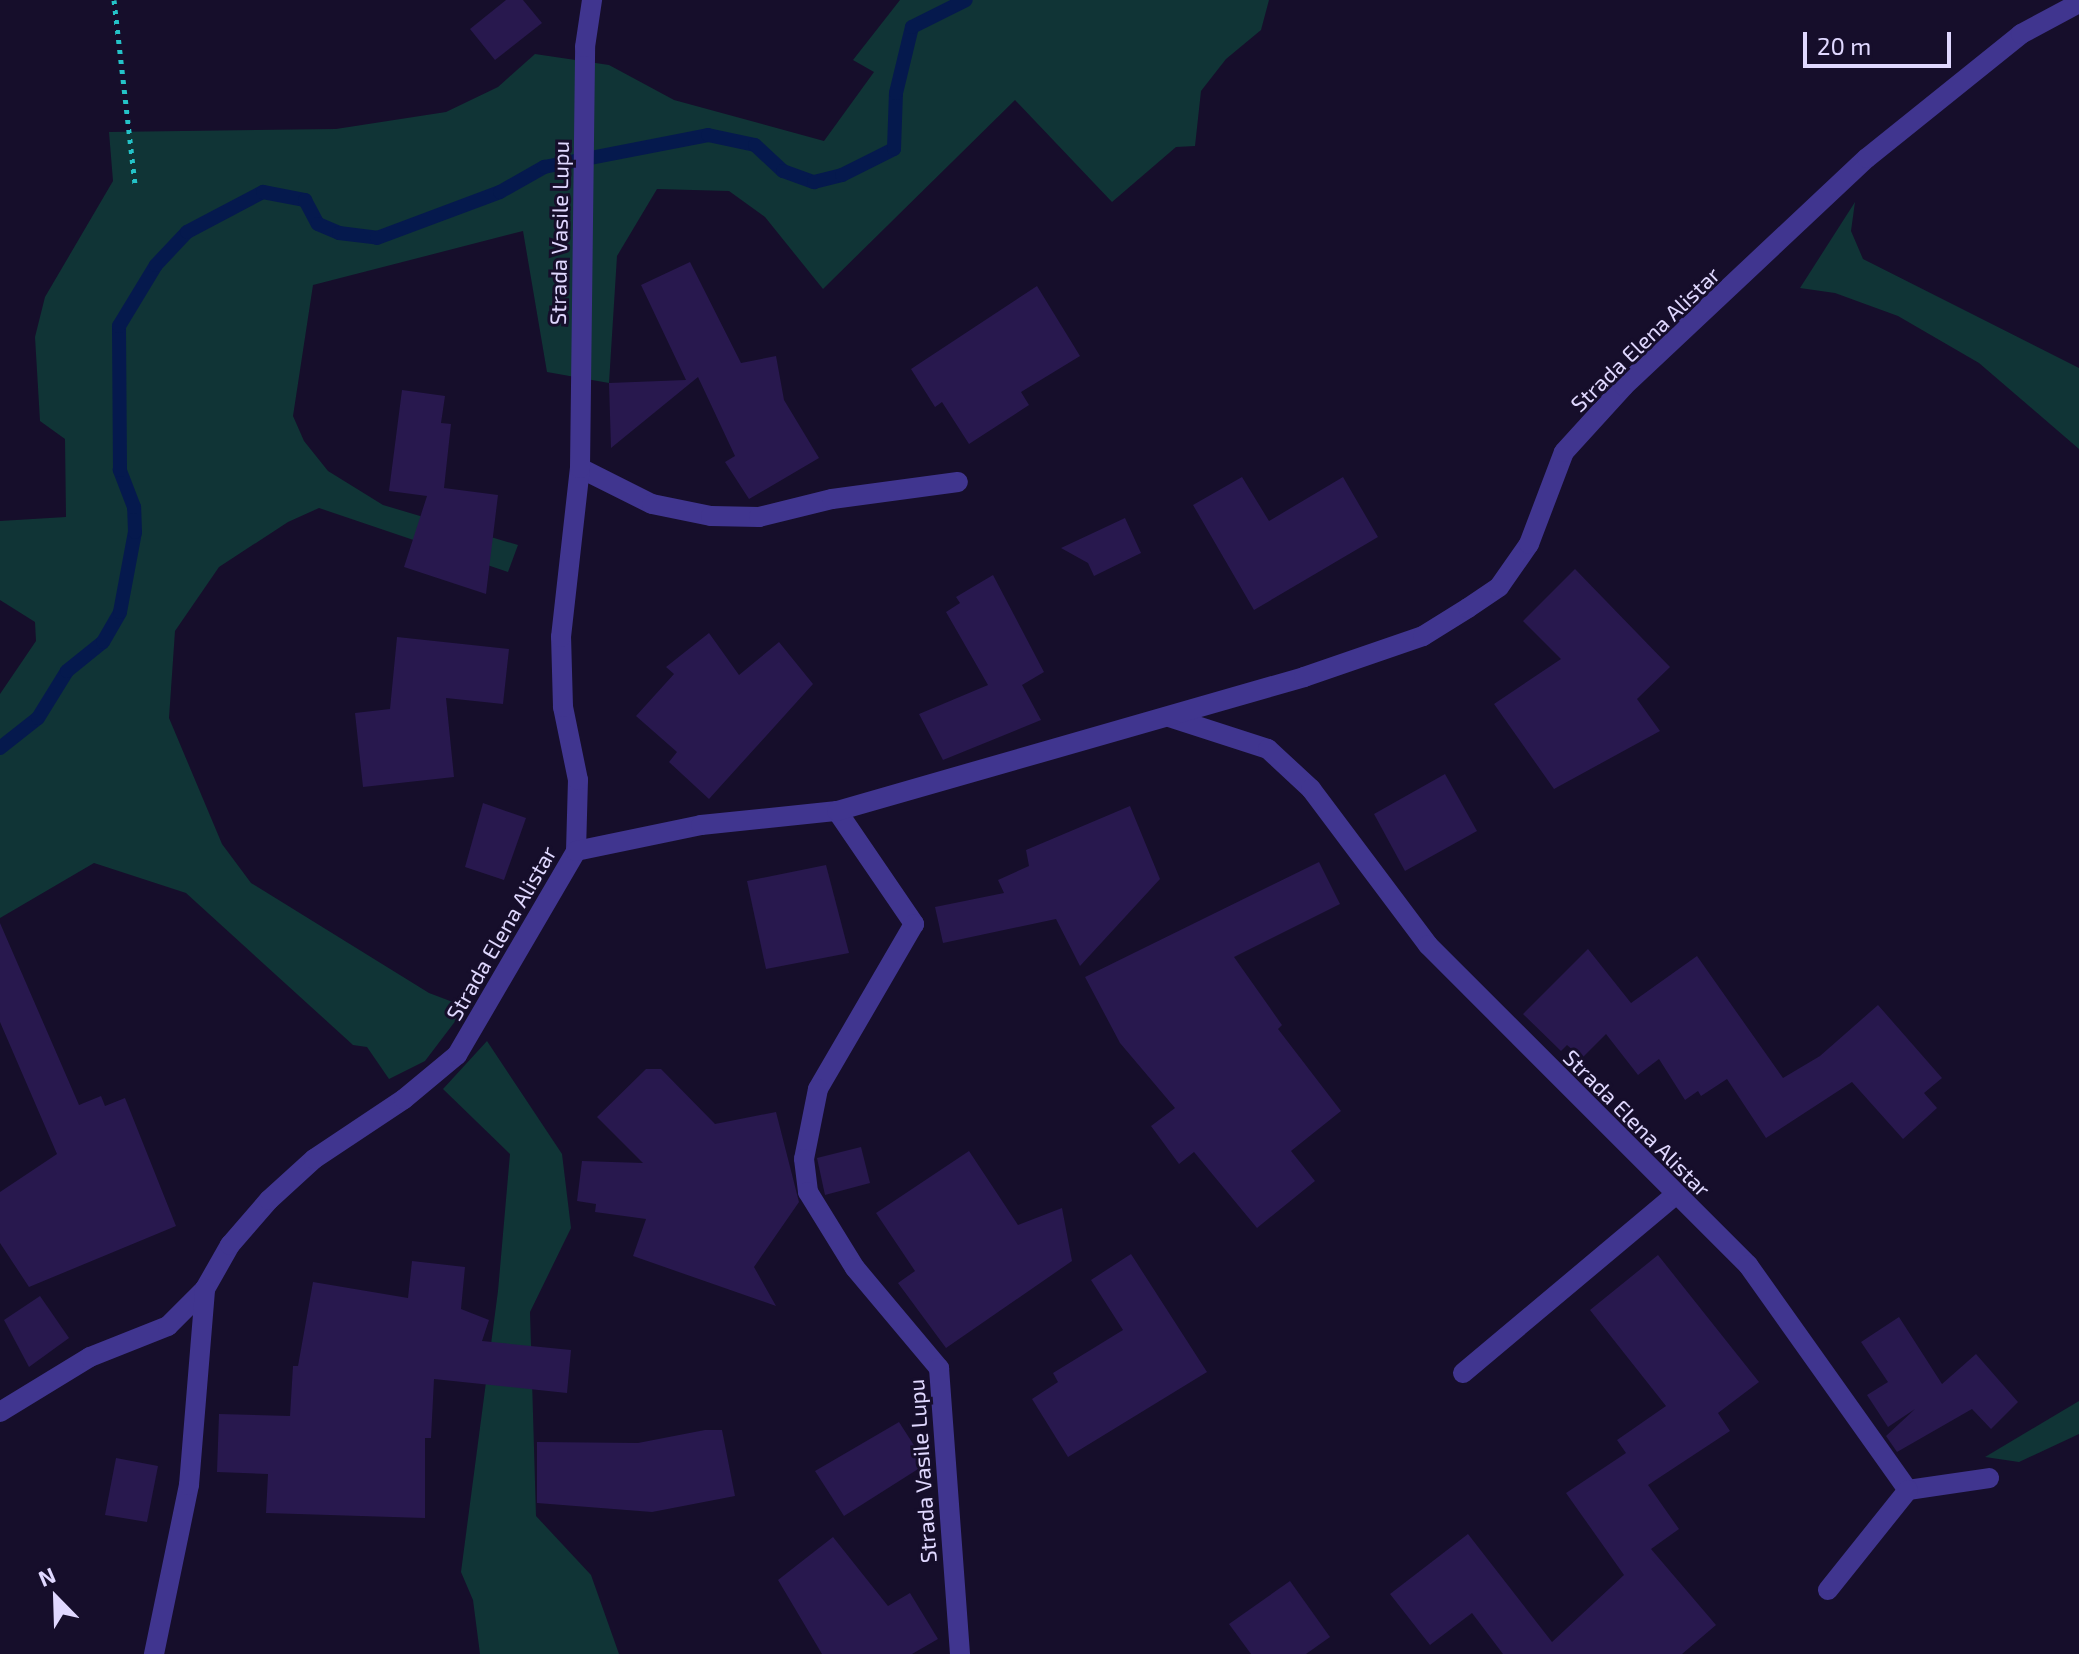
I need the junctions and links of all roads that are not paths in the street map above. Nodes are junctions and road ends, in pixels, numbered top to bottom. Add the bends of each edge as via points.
1 (592, 0) edge
2 (2079, 3) edge
3 (580, 468) junction
4 (958, 482) dead end
5 (1169, 717) junction
6 (837, 811) junction
7 (576, 851) junction
8 (1674, 1196) junction
9 (205, 1289) junction
10 (1463, 1373) dead end
11 (0, 1412) edge
12 (1989, 1478) dead end
13 (1908, 1490) junction
14 (1828, 1590) dead end
15 (154, 1654) edge
16 (960, 1654) edge

1 - 3 street, Strada Vasile Lupu via 585,47
2 - 5 street, Strada Elena Alistar via 2021,34 1867,158 1624,386 1564,452 1529,544 1499,587 1423,636
3 - 4 street via 652,504 711,516 759,517 832,499
3 - 7 street, Strada Vasile Lupu via 561,637 563,707 578,780
5 - 6 street, Strada Elena Alistar
5 - 8 street, Strada Elena Alistar via 1268,749 1311,789 1428,945 1611,1125
6 - 7 street, Strada Elena Alistar via 701,825
6 - 16 street, Strada Vasile Lupu via 914,924 829,1062 809,1121 804,1159 808,1192 826,1227 939,1368
7 - 9 street, Strada Elena Alistar via 457,1055 404,1099 314,1159 269,1200 230,1245
8 - 10 street
8 - 13 street, Strada Elena Alistar via 1748,1265
9 - 11 street, Strada Elena Alistar via 168,1326 90,1357
9 - 15 street via 189,1485
12 - 13 street
13 - 14 street

